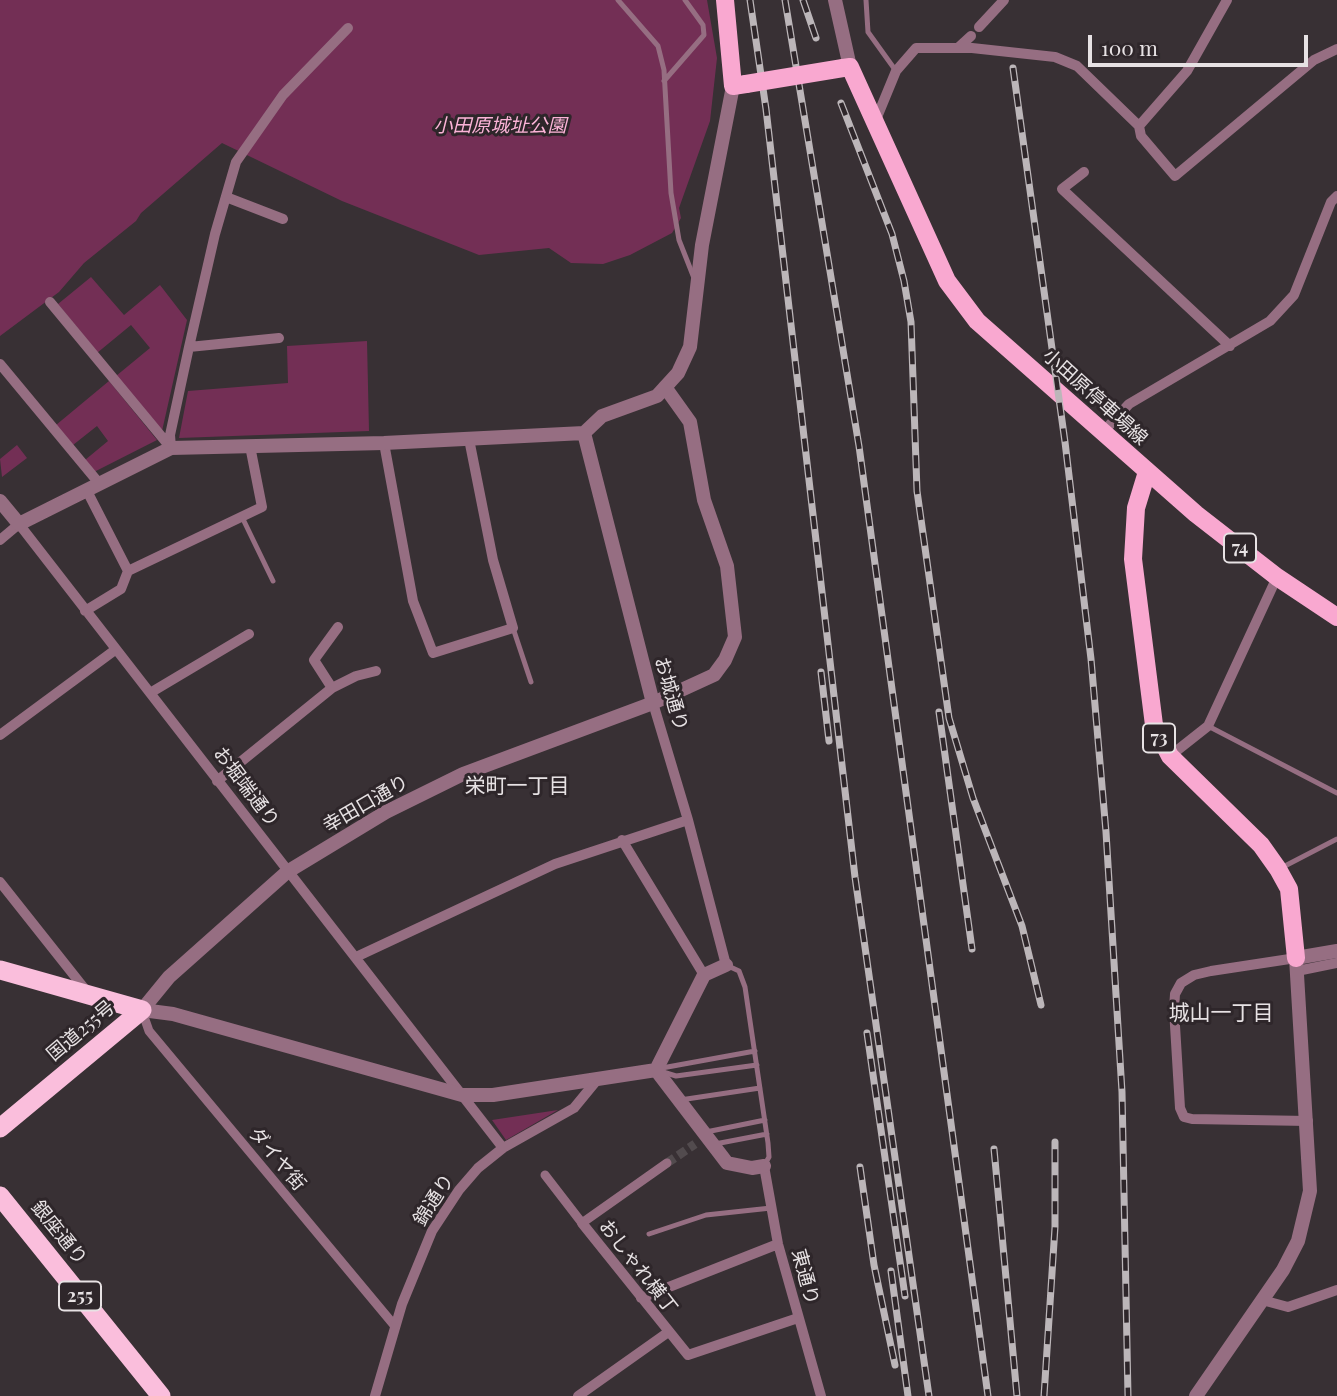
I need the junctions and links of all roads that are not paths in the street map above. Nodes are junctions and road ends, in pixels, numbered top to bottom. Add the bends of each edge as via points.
1 (618, 0) edge
2 (685, 0) edge
3 (725, 0) edge
4 (835, 0) edge
5 (866, 0) edge
6 (1004, 0) edge
7 (1227, 0) edge
8 (979, 27) dead end
9 (348, 28) dead end
10 (971, 36) dead end
11 (959, 47) junction
12 (1337, 49) edge
13 (847, 67) junction
14 (896, 71) junction
15 (664, 81) junction
16 (740, 85) junction
17 (875, 122) junction
18 (1139, 127) junction
19 (1084, 172) dead end
20 (1337, 196) edge
21 (226, 197) junction
22 (283, 219) dead end
23 (697, 284) junction
24 (50, 302) dead end
25 (279, 338) dead end
26 (189, 346) junction
27 (1230, 346) junction
28 (0, 364) edge
29 (665, 387) junction
30 (1104, 430) junction
31 (583, 432) junction
32 (469, 439) junction
33 (384, 443) junction
34 (250, 446) junction
35 (171, 448) junction
36 (1147, 472) junction
37 (92, 486) junction
38 (0, 501) edge
39 (242, 517) junction
40 (19, 524) junction
41 (0, 540) edge
42 (128, 570) junction
43 (1277, 577) junction
44 (274, 582) dead end
45 (85, 611) junction
46 (1336, 615) edge
47 (338, 627) dead end
48 (513, 628) junction
49 (249, 634) dead end
50 (115, 650) junction
51 (376, 671) dead end
52 (531, 682) dead end
53 (332, 688) junction
54 (150, 693) junction
55 (653, 703) junction
56 (1208, 726) junction
57 (0, 735) edge
58 (1170, 756) junction
59 (217, 781) junction
60 (1337, 793) edge
61 (688, 820) junction
62 (1337, 839) edge
63 (622, 841) junction
64 (1278, 869) junction
65 (287, 872) junction
66 (0, 882) edge
67 (1337, 951) edge
68 (356, 957) junction
69 (1337, 963) edge
70 (1297, 964) junction
71 (726, 965) junction
72 (0, 970) edge
73 (704, 975) junction
74 (89, 995) junction
75 (142, 1010) junction
76 (755, 1051) junction
77 (757, 1065) junction
78 (656, 1070) junction
79 (597, 1080) junction
80 (760, 1088) junction
81 (462, 1095) junction
82 (679, 1101) junction
83 (765, 1121) junction
84 (1308, 1121) junction
85 (0, 1129) edge
86 (767, 1134) junction
87 (707, 1138) junction
88 (503, 1148) junction
89 (667, 1163) tunnel mouth
90 (764, 1166) junction
91 (545, 1175) dead end
92 (0, 1196) edge
93 (771, 1208) junction
94 (582, 1223) junction
95 (649, 1234) dead end
96 (778, 1244) junction
97 (1337, 1290) edge
98 (641, 1298) junction
99 (1262, 1300) junction
100 (798, 1318) junction
101 (394, 1325) junction
102 (667, 1333) junction
103 (160, 1396) edge
104 (375, 1396) edge
105 (578, 1396) edge
106 (821, 1396) edge
107 (1196, 1396) edge

1 - 15 lane via 658,46
2 - 15 lane via 703,25 704,35
3 - 16 main road
4 - 13 street
5 - 14 lane via 868,32
6 - 8 street
7 - 18 street via 1187,71
9 - 21 street via 283,95 236,162
10 - 11 street
11 - 14 street via 916,48
11 - 18 street via 1055,57 1077,66
12 - 18 street via 1296,74 1175,176 1141,136
13 - 16 main road, bridge
13 - 17 main road, 小田原停車場線
14 - 17 street
15 - 23 lane via 670,193 679,240
16 - 23 street via 720,141
17 - 30 main road, 小田原停車場線 via 947,281 977,321
19 - 27 street via 1062,189
20 - 27 street via 1294,295 1270,321
21 - 22 street
21 - 26 street
23 - 29 street via 690,347 678,373
24 - 35 street
25 - 26 street
26 - 35 street
27 - 30 street via 1129,404
28 - 37 street
29 - 31 street via 657,396 602,416
29 - 55 street, 幸田口通り via 690,422 704,500 727,566 735,637 714,675
30 - 36 main road, 小田原停車場線
31 - 32 street
31 - 55 street, お城通り
32 - 33 street
32 - 48 street via 493,560
33 - 34 street
33 - 48 street via 413,601 433,653
34 - 35 street
34 - 39 street via 262,507
35 - 37 street
36 - 43 main road, 74
36 - 58 main road, 小田原停車場線 / 73 via 1136,508 1133,559 1154,725
37 - 40 street
37 - 42 street
38 - 40 street, お堀端通り
39 - 42 street
39 - 44 lane
40 - 41 street
40 - 45 street, お堀端通り
42 - 45 street via 121,589
43 - 46 main road, 74
43 - 56 street
45 - 50 street, お堀端通り
47 - 53 street via 314,660
48 - 52 lane
49 - 54 street
50 - 54 street, お堀端通り
50 - 57 street
51 - 53 street
53 - 59 street
54 - 59 street, お堀端通り
55 - 61 street, お城通り
55 - 65 street, 幸田口通り via 463,774 386,812
56 - 58 street
56 - 60 lane
58 - 64 main road, 小田原停車場線 / 73 via 1261,845
59 - 65 street, お堀端通り
61 - 63 street
61 - 71 street, お城通り
62 - 64 lane
63 - 68 street via 555,864
63 - 73 street
64 - 70 main road, 小田原停車場線 / 73 via 1289,889
65 - 68 street, お堀端通り
65 - 75 street, 幸田口通り via 169,977
66 - 74 street
67 - 70 street
68 - 81 street, お堀端通り
69 - 70 street
70 - 84 street
70 - 84 street via 1203,973 1181,983 1174,1009 1180,1108 1184,1117 1192,1119
71 - 73 street
71 - 76 lane via 743,979
72 - 74 highway, 国道255号
73 - 78 street
74 - 75 highway, 国道255号
75 - 81 street via 173,1014
75 - 85 highway, 国道255号
75 - 101 street, ダイヤ街 via 149,1031
76 - 77 lane
76 - 78 lane
77 - 78 lane via 676,1076
77 - 80 lane
78 - 79 street
78 - 82 street
79 - 81 street
79 - 88 street, 錦通り via 574,1108
80 - 82 lane
80 - 83 lane
81 - 88 street, お堀端通り
82 - 87 street
83 - 86 lane
83 - 87 lane
84 - 99 street via 1310,1191 1305,1218 1298,1241
86 - 87 lane
86 - 90 lane via 769,1157
87 - 90 street via 727,1163
88 - 101 street, 錦通り via 465,1183 432,1231
89 - 94 street, おしゃれ横丁
90 - 93 street, 東通り
91 - 94 street, おしゃれ横丁
92 - 103 highway, 銀座通り / 255
93 - 95 lane via 706,1215
93 - 96 street, 東通り
94 - 98 street, おしゃれ横丁
96 - 98 street
96 - 100 street, 東通り
97 - 99 street via 1288,1307
98 - 102 street, おしゃれ横丁
99 - 107 street
100 - 102 street, おしゃれ横丁 via 688,1355
100 - 106 street, 東通り
101 - 104 street, 錦通り
102 - 105 street

